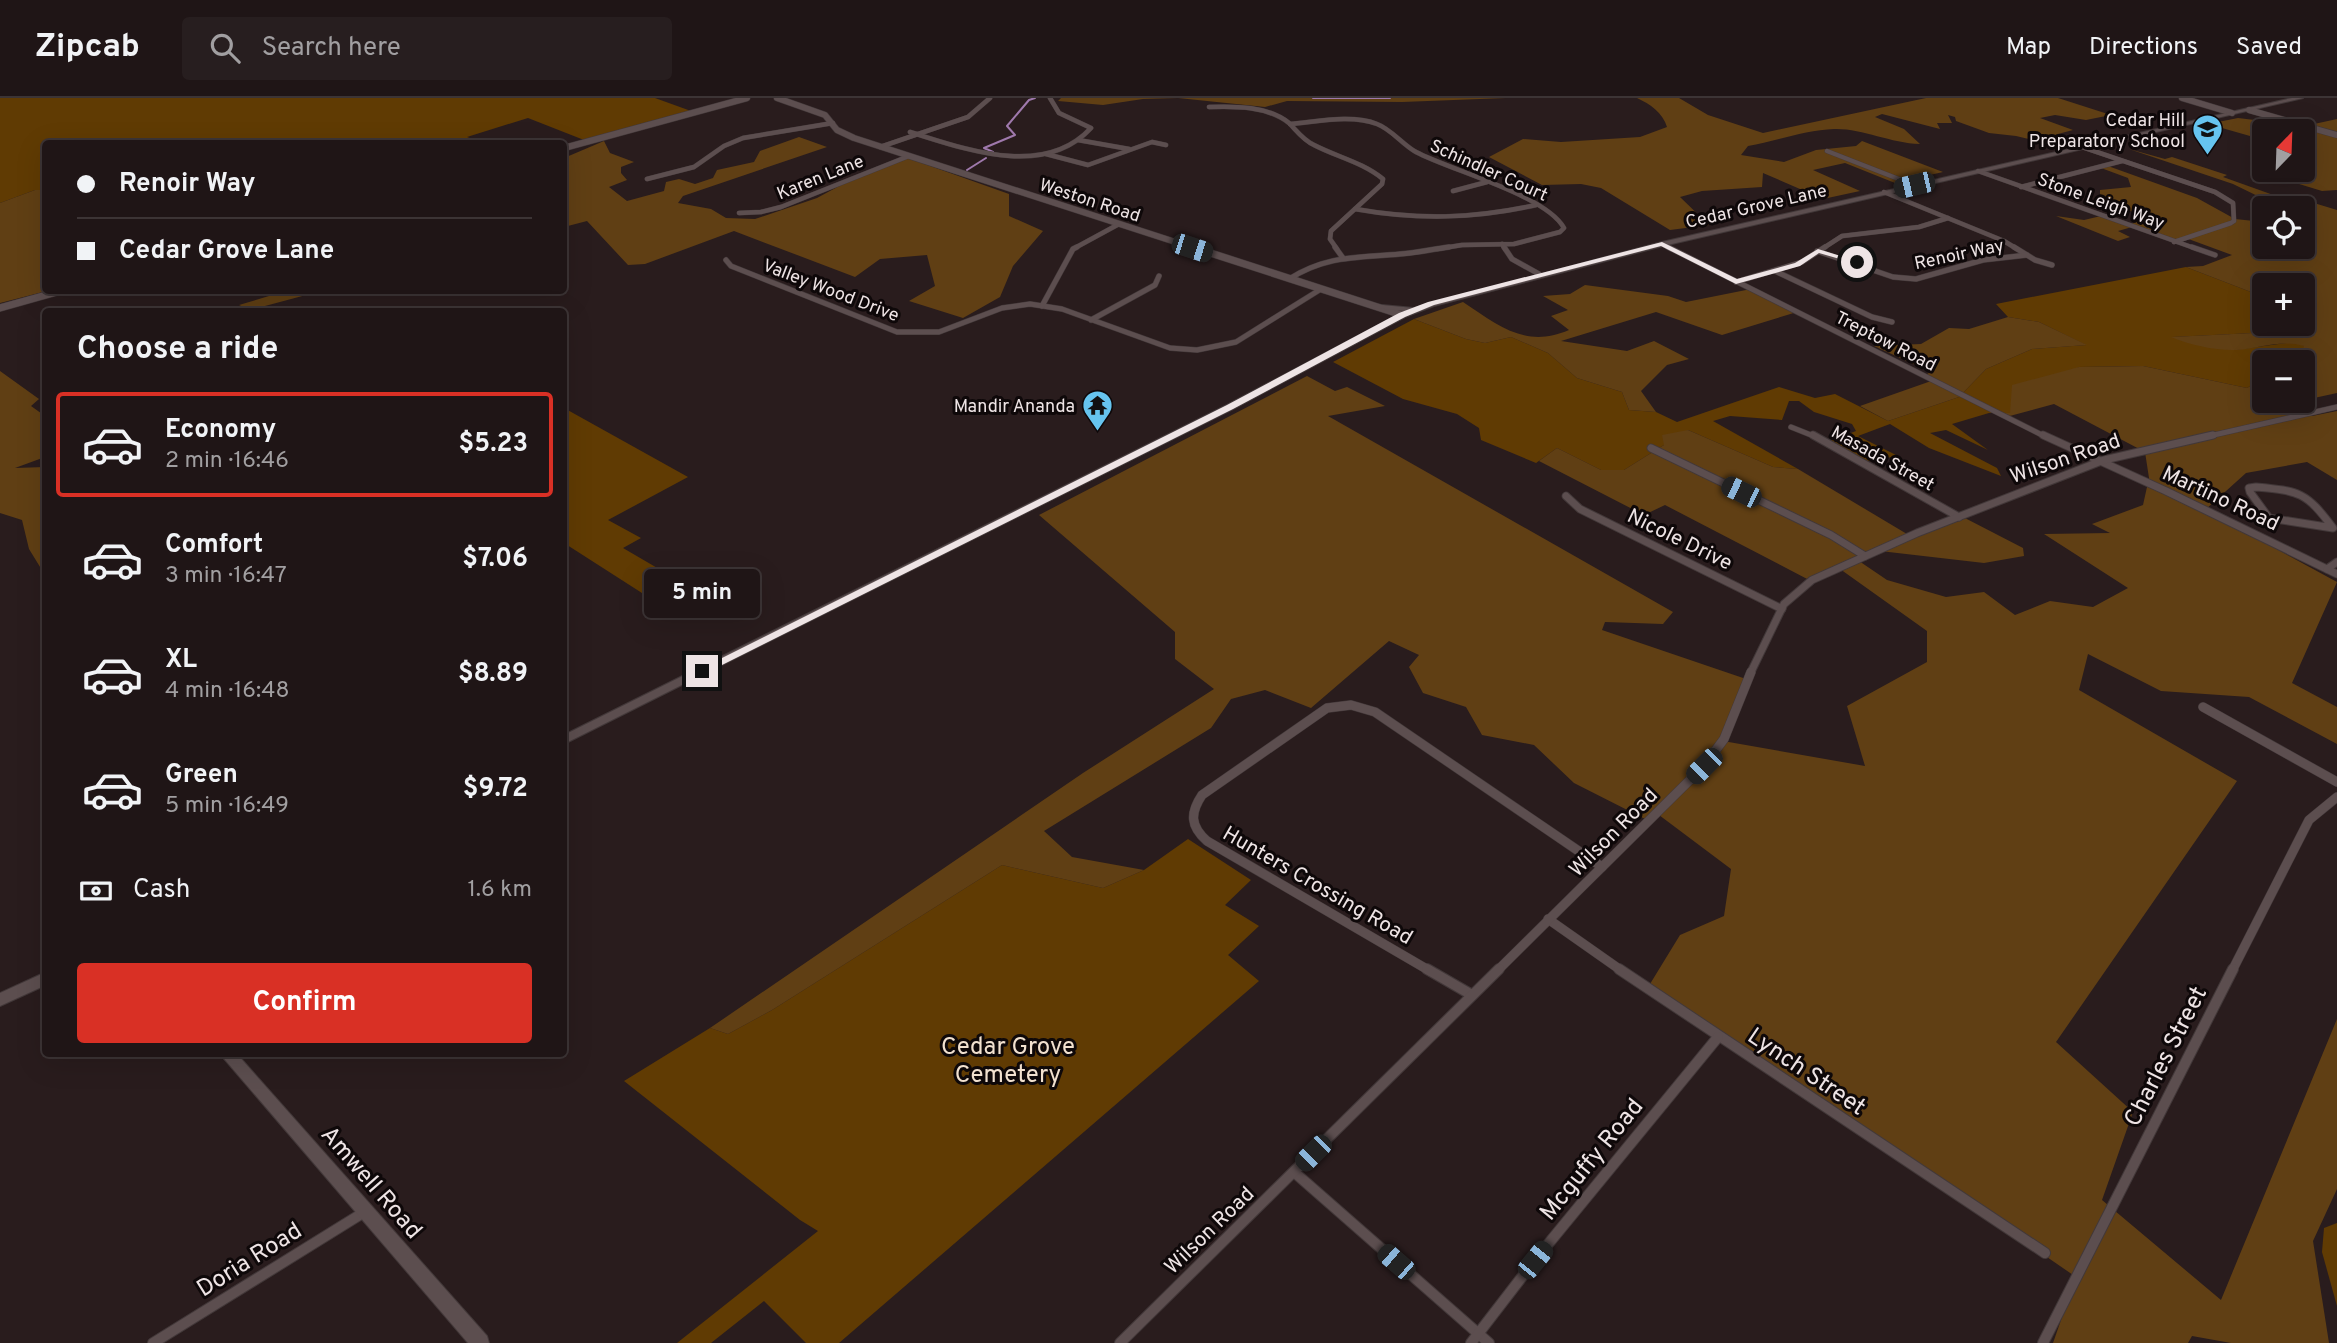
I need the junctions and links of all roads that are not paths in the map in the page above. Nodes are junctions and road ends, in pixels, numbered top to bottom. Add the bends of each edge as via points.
1 (747, 98) edge
2 (777, 98) edge
3 (990, 98) edge
4 (1050, 98) edge
5 (2182, 98) edge
6 (2300, 98) edge
7 (1209, 107) dead end
8 (2249, 110) junction
9 (2232, 113) junction
10 (968, 117) junction
11 (833, 123) junction
12 (1290, 124) junction
13 (910, 132) junction
14 (916, 133) junction
15 (2337, 135) edge
16 (1078, 140) junction
17 (1166, 145) dead end
18 (878, 146) junction
19 (567, 147) edge
20 (2082, 147) junction
21 (1129, 149) junction
22 (1827, 151) dead end
23 (1045, 154) junction
24 (909, 156) junction
25 (2122, 161) junction
26 (1978, 171) junction
27 (647, 179) dead end
28 (1488, 182) junction
29 (1914, 185) junction
30 (2021, 187) junction
31 (1453, 191) dead end
32 (1884, 192) junction
33 (1536, 205) junction
34 (1355, 209) junction
35 (739, 213) dead end
36 (1948, 218) junction
37 (1119, 224) junction
38 (2174, 243) junction
39 (1502, 244) junction
40 (1662, 244) junction
41 (1818, 251) junction
42 (2027, 254) junction
43 (2215, 255) dead end
44 (1342, 258) junction
45 (726, 260) dead end
46 (2052, 265) dead end
47 (1775, 271) junction
48 (1539, 274) junction
49 (1158, 276) dead end
50 (1289, 279) junction
51 (1736, 282) junction
52 (1321, 289) junction
53 (50, 294) edge
54 (1042, 306) junction
55 (1374, 306) junction
56 (1421, 307) junction
57 (0, 308) edge
58 (1402, 315) junction
59 (1091, 320) junction
60 (1892, 322) dead end
61 (2334, 407) edge
62 (1791, 427) dead end
63 (1651, 448) dead end
64 (2098, 462) junction
65 (1566, 496) dead end
66 (1959, 516) junction
67 (2335, 531) edge
68 (1865, 556) junction
69 (2337, 562) edge
70 (2327, 569) junction
71 (2337, 573) edge
72 (1782, 609) junction
73 (2203, 707) dead end
74 (567, 738) edge
75 (2337, 782) edge
76 (2337, 797) edge
77 (1602, 867) junction
78 (1548, 919) junction
79 (42, 983) edge
80 (1472, 995) junction
81 (0, 1002) edge
82 (1718, 1037) junction
83 (231, 1057) edge
84 (1294, 1172) junction
85 (366, 1211) junction
86 (2045, 1253) dead end
87 (1475, 1338) edge
88 (153, 1343) edge
89 (480, 1343) edge
90 (1120, 1343) edge
91 (1489, 1343) edge
92 (2043, 1343) edge

1 - 19 street
2 - 11 street, Weston Road via 821,113
3 - 10 street
4 - 16 street via 1056,111 1090,126
5 - 9 street
6 - 8 main road, Cedar Grove Lane
7 - 12 street via 1269,114
8 - 9 main road, Cedar Grove Lane
8 - 15 street
9 - 20 main road, Cedar Grove Lane
10 - 13 street
10 - 14 street
11 - 18 street, Weston Road via 845,134
11 - 27 street via 743,138 694,167
12 - 28 street, Schindler Court via 1347,120 1377,124 1416,152
12 - 34 street via 1313,145 1372,168 1383,179
13 - 14 street
13 - 18 street
14 - 18 street
14 - 23 street via 990,156
16 - 21 street
16 - 23 street
17 - 21 street via 1152,142
18 - 24 street, Weston Road
20 - 25 street
20 - 26 main road, Cedar Grove Lane
21 - 23 street via 1083,165
22 - 29 street
24 - 35 street, Karen Lane via 781,207
24 - 37 street, Weston Road
25 - 30 street
25 - 38 street via 2215,192 2233,203 2231,223
26 - 29 main road, Cedar Grove Lane
26 - 30 street, Stone Leigh Way
28 - 31 street
28 - 33 street, Schindler Court
29 - 32 main road, Cedar Grove Lane
30 - 38 street, Stone Leigh Way
32 - 36 street
32 - 40 main road, Cedar Grove Lane
33 - 34 street via 1483,217 1406,218
33 - 39 street, Schindler Court via 1558,217 1563,224 1560,232
34 - 44 street via 1330,233
36 - 41 street via 1919,227 1857,232
36 - 42 street
37 - 50 street, Weston Road
37 - 54 street via 1073,249
38 - 43 street, Stone Leigh Way
39 - 44 street, Schindler Court
39 - 48 street via 1512,259
40 - 48 main road, Cedar Grove Lane
40 - 51 street, Treptow Road
41 - 42 street, Renoir Way via 1905,279
41 - 47 street
42 - 46 street
44 - 50 street, Schindler Court via 1318,262
45 - 54 street, Valley Wood Drive via 731,266 897,332 939,332 1002,308
47 - 51 street
47 - 60 street
48 - 56 main road, Cedar Grove Lane
49 - 59 street via 1155,285
50 - 52 street, Weston Road
51 - 64 street, Treptow Road
52 - 55 street, Weston Road
52 - 59 street, Valley Wood Drive via 1242,339 1213,349 1170,348
53 - 57 street
54 - 59 street, Valley Wood Drive
55 - 56 main road
55 - 58 street, Weston Road
56 - 58 main road, Cedar Grove Lane
58 - 74 main road, Cedar Grove Lane via 1230,407
61 - 64 street, Wilson Road
62 - 66 street, Masada Street
63 - 68 street
64 - 66 street, Wilson Road
64 - 70 street, Martino Road
65 - 72 street, Nicole Drive via 1580,509
66 - 68 street, Wilson Road
67 - 67 street via 2309,497 2249,488 2269,518
68 - 72 street, Wilson Road via 1812,580 1788,598
69 - 70 street
70 - 71 street, Martino Road
72 - 77 street, Wilson Road via 1724,739 1704,766
73 - 75 street
76 - 92 street, Charles Street via 2309,820
77 - 78 street, Wilson Road
77 - 80 street, Hunters Crossing Road via 1481,782 1358,705 1334,705 1317,714 1202,796 1191,814 1193,827 1207,841
78 - 80 street, Wilson Road
78 - 82 street, Lynch Street
79 - 81 main road
80 - 84 street, Wilson Road
82 - 86 street, Lynch Street
82 - 87 street, Mcguffy Road
83 - 85 main road, Amwell Road
84 - 87 street
84 - 90 street, Wilson Road
85 - 88 street, Doria Road
85 - 89 main road, Amwell Road
87 - 91 street

